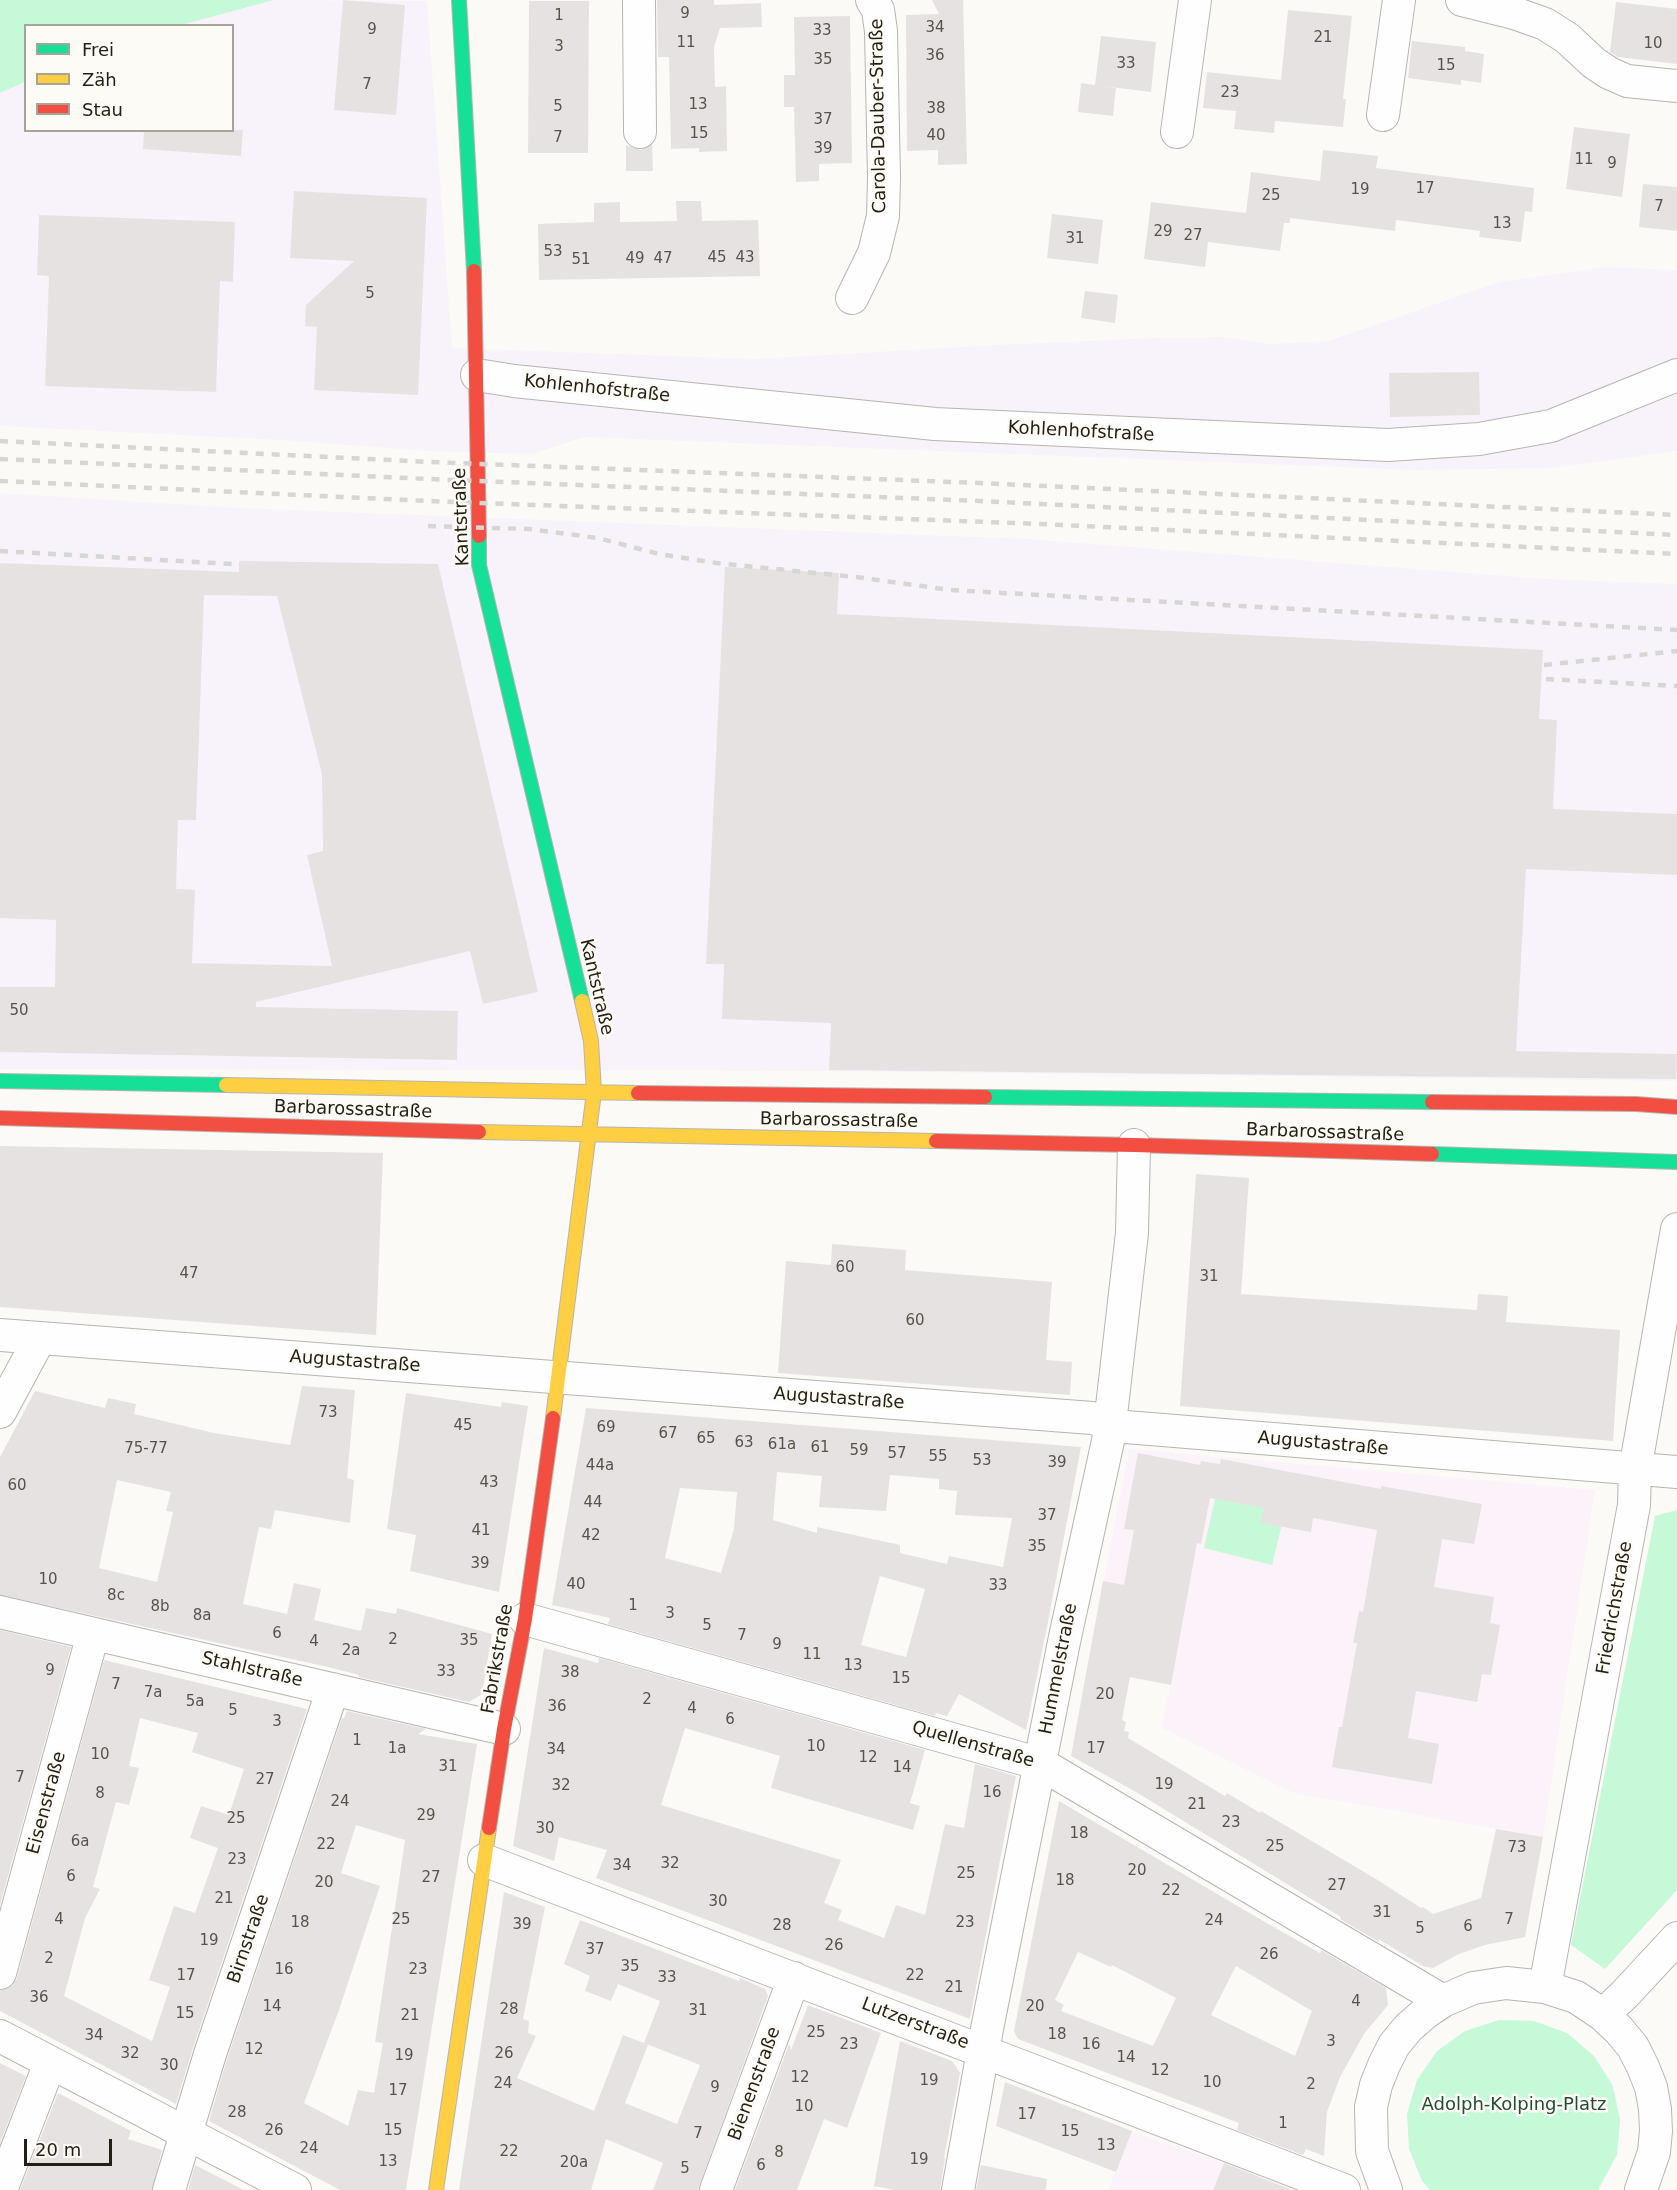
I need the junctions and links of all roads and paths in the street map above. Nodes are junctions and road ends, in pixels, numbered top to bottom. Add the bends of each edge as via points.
1 (459, 0) edge
2 (639, 0) edge
3 (872, 0) edge
4 (1195, 0) edge
5 (1399, 0) edge
6 (1462, 0) edge
7 (1677, 86) edge
8 (1383, 115) dead end
9 (640, 132) dead end
10 (1177, 132) dead end
11 (852, 298) dead end
12 (477, 375) junction
13 (1677, 375) edge
14 (0, 1081) edge
15 (594, 1092) junction
16 (1677, 1107) edge
17 (0, 1118) edge
18 (590, 1134) junction
19 (1134, 1145) junction
20 (1677, 1162) edge
21 (1677, 1229) edge
22 (0, 1335) edge
23 (40, 1338) junction
24 (558, 1379) junction
25 (0, 1412) edge
26 (1110, 1423) junction
27 (1635, 1470) junction
28 (1677, 1472) edge
29 (0, 1612) edge
30 (525, 1619) junction
31 (93, 1634) junction
32 (333, 1689) junction
33 (504, 1729) junction
34 (1041, 1764) junction
35 (484, 1860) junction
36 (1677, 1938) edge
37 (0, 1973) edge
38 (794, 1978) junction
39 (1545, 1987) junction
40 (1443, 2001) junction
41 (1603, 2015) junction
42 (0, 2036) edge
43 (983, 2050) junction
44 (50, 2063) junction
45 (188, 2134) junction
46 (1, 2190) edge
47 (169, 2190) edge
48 (295, 2190) edge
49 (436, 2190) edge
50 (716, 2190) edge
51 (958, 2190) edge
52 (1344, 2190) edge
53 (1386, 2190) edge
54 (1641, 2190) edge

1 - 12 main road, Kantstraße
2 - 9 street
3 - 11 street, Carola-Dauber-Straße via 881,31 883,216 874,254
4 - 10 street
5 - 8 street
6 - 7 street via 1545,24 1594,63 1627,81
12 - 13 street, Kohlenhofstraße via 935,424 1388,445 1479,440 1551,426
12 - 15 main road, Kantstraße via 479,565 591,1041
14 - 15 main road, Barbarossastraße
15 - 16 main road, Barbarossastraße
15 - 18 main road, Kantstraße
17 - 18 main road, Barbarossastraße
18 - 19 main road, Barbarossastraße
18 - 24 main road, Fabrikstraße
19 - 20 main road, Barbarossastraße
19 - 26 street, Hummelstraße via 1132,1233
21 - 27 street, Friedrichstraße
22 - 23 street, Augustastraße
23 - 24 street, Augustastraße
23 - 25 street
24 - 26 street, Augustastraße via 1092,1418
24 - 30 main road, Fabrikstraße
26 - 27 street, Augustastraße
26 - 34 street, Hummelstraße
27 - 28 street, Augustastraße
27 - 39 street, Friedrichstraße via 1634,1505
29 - 31 street, Stahlstraße
30 - 33 main road, Fabrikstraße
30 - 34 street, Quellenstraße
31 - 32 street, Stahlstraße
31 - 37 street, Eisenstraße
32 - 33 street, Stahlstraße
32 - 45 street, Birnstraße via 210,2054
33 - 35 main road, Fabrikstraße
34 - 40 street, Quellenstraße
34 - 43 street, Hummelstraße
35 - 38 street, Lutzerstraße
35 - 49 main road, Fabrikstraße
36 - 41 street
38 - 43 street, Lutzerstraße
38 - 50 street, Bienenstraße
39 - 40 street via 1526,1983 1489,1985
39 - 41 street via 1576,1997
40 - 53 street via 1408,2028 1394,2045 1376,2085 1371,2107 1372,2151
41 - 54 street via 1633,2047 1651,2087 1656,2130 1654,2152
42 - 44 street
43 - 51 street, Hummelstraße
43 - 52 street, Lutzerstraße
44 - 45 street
44 - 46 street
45 - 47 street, Birnstraße
45 - 48 street

